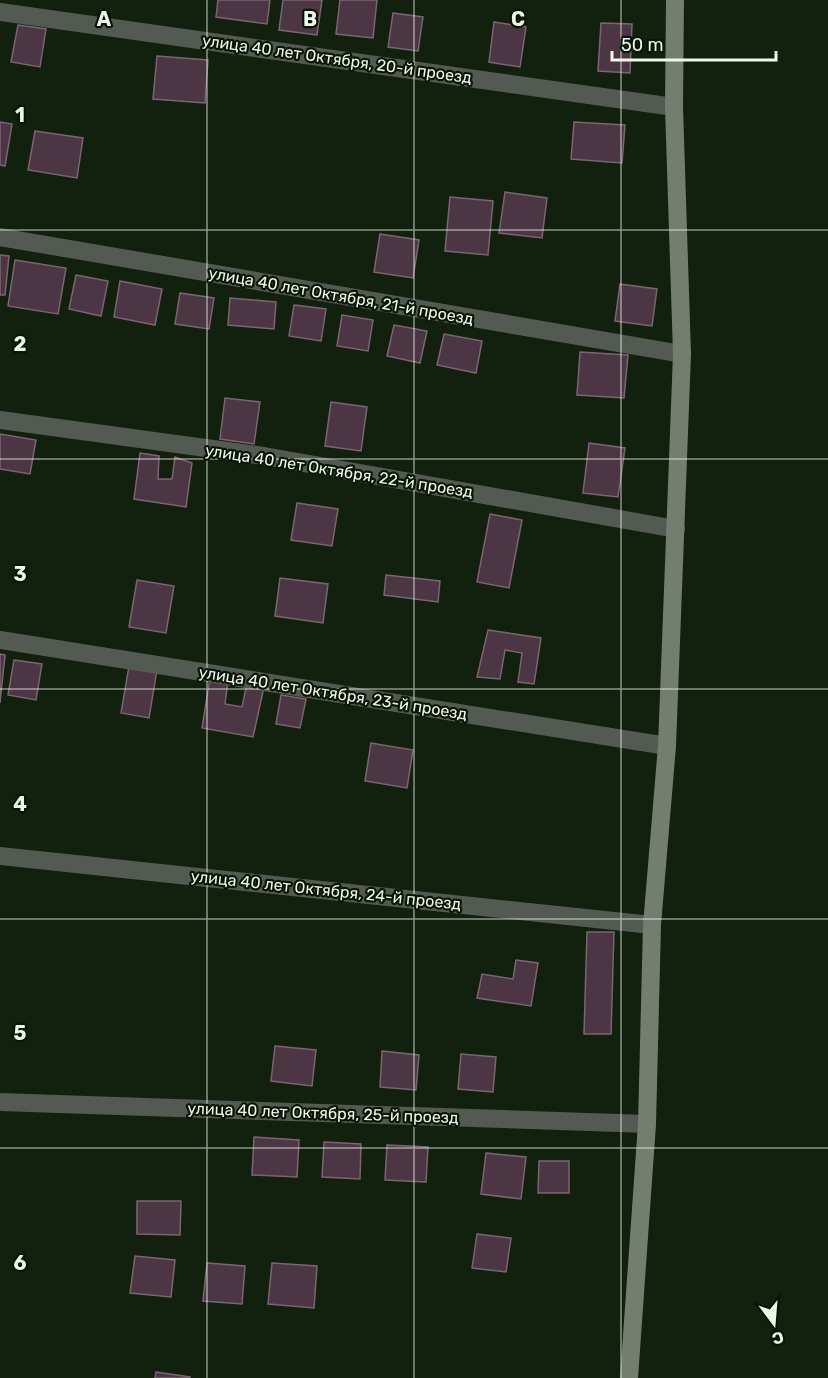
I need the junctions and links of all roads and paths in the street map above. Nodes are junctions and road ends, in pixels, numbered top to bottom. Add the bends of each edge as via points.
1 (675, 0) edge
2 (0, 12) edge
3 (674, 107) junction
4 (0, 237) edge
5 (682, 354) junction
6 (0, 420) edge
7 (676, 529) junction
8 (0, 640) edge
9 (667, 746) junction
10 (0, 856) edge
11 (652, 925) junction
12 (0, 1102) edge
13 (646, 1124) junction
14 (629, 1378) edge

1 - 3 street
2 - 3 street, улица 40 лет Октября, 20-й проезд
3 - 5 street
4 - 5 street, улица 40 лет Октября, 21-й проезд
5 - 7 street
6 - 7 street, улица 40 лет Октября, 22-й проезд via 264,456
7 - 9 street
8 - 9 street, улица 40 лет Октября, 23-й проезд
9 - 11 street
10 - 11 street, улица 40 лет Октября, 24-й проезд
11 - 13 street
12 - 13 street, улица 40 лет Октября, 25-й проезд
13 - 14 street

